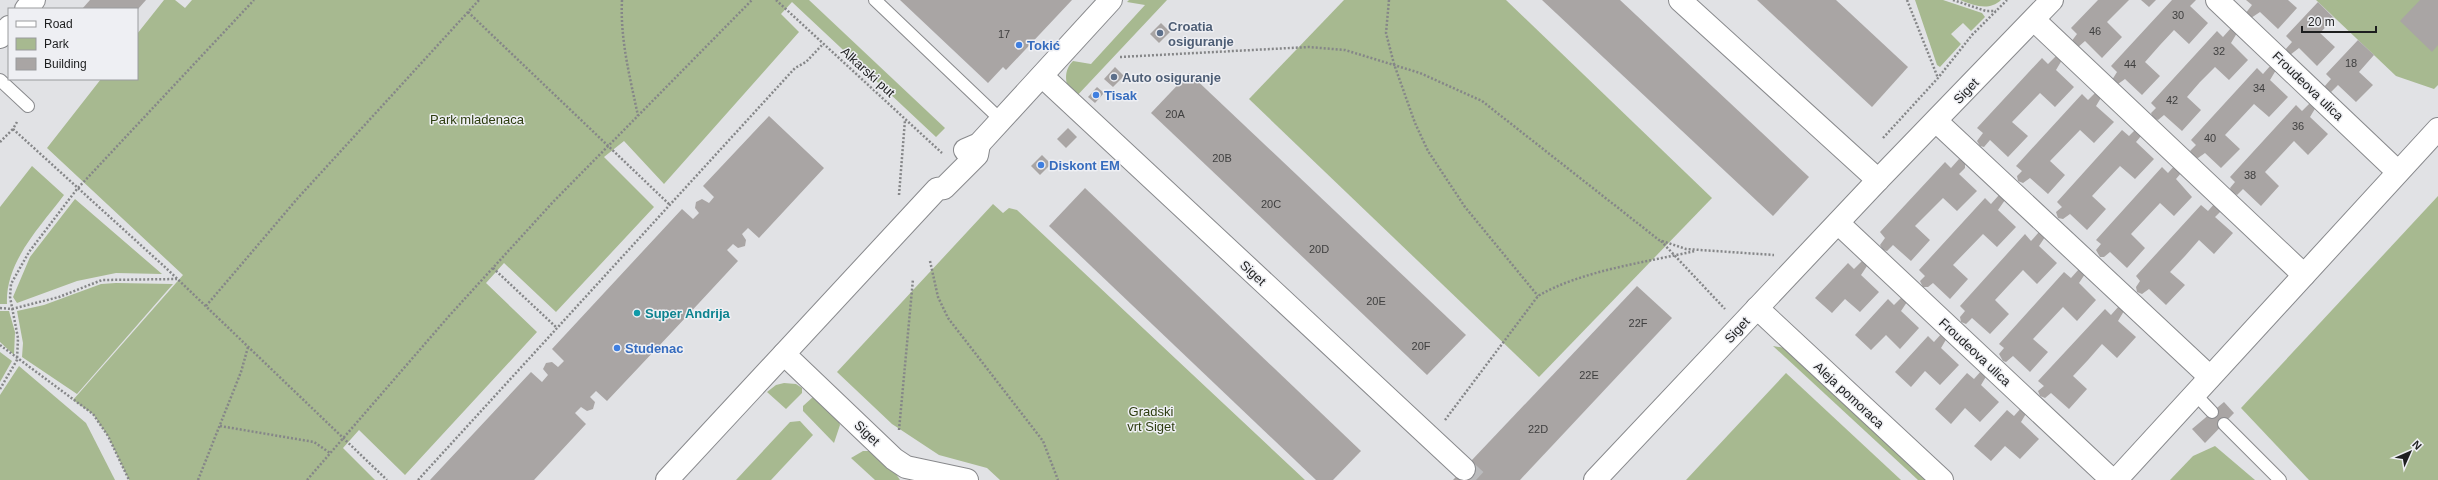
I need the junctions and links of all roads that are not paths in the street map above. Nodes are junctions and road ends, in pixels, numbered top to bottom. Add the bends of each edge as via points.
1 (34, 0) edge
2 (875, 0) edge
3 (1111, 0) edge
4 (1680, 0) edge
5 (2052, 0) edge
6 (2217, 0) edge
7 (27, 8) edge
8 (2034, 20) junction
9 (8, 28) edge
10 (0, 37) edge
11 (1042, 76) junction
12 (0, 80) edge
13 (28, 106) road end
14 (1001, 120) junction
15 (1936, 122) junction
16 (2438, 129) edge
17 (2398, 172) junction
18 (1878, 180) junction
19 (1838, 223) junction
20 (2304, 275) junction
21 (1757, 308) junction
22 (784, 354) junction
23 (2210, 377) junction
24 (2195, 394) junction
25 (2212, 412) dead end
26 (2224, 424) dead end
27 (1464, 468) tunnel mouth
28 (667, 480) edge
29 (967, 480) edge
30 (1595, 480) edge
31 (1942, 480) edge
32 (2112, 480) edge
33 (2116, 480) edge
34 (2280, 480) edge

1 - 7 street
2 - 14 lane
3 - 11 street
4 - 18 street
5 - 8 street, Siget
6 - 17 street, Froudeova ulica
8 - 15 street, Siget
8 - 20 street
9 - 10 street
11 - 14 street
11 - 27 street, Siget
12 - 13 lane
14 - 22 street via 978,144 977,155 944,188 937,189
15 - 18 street, Siget
15 - 23 street
16 - 17 street
17 - 20 street
18 - 19 street, Siget
19 - 21 street, Siget
19 - 32 street, Froudeova ulica
20 - 23 street
21 - 30 street, Siget
21 - 31 street, Aleja pomoraca
22 - 28 street
22 - 29 street, Siget via 894,459 906,466
23 - 24 street
24 - 25 lane
24 - 33 street
26 - 34 lane

